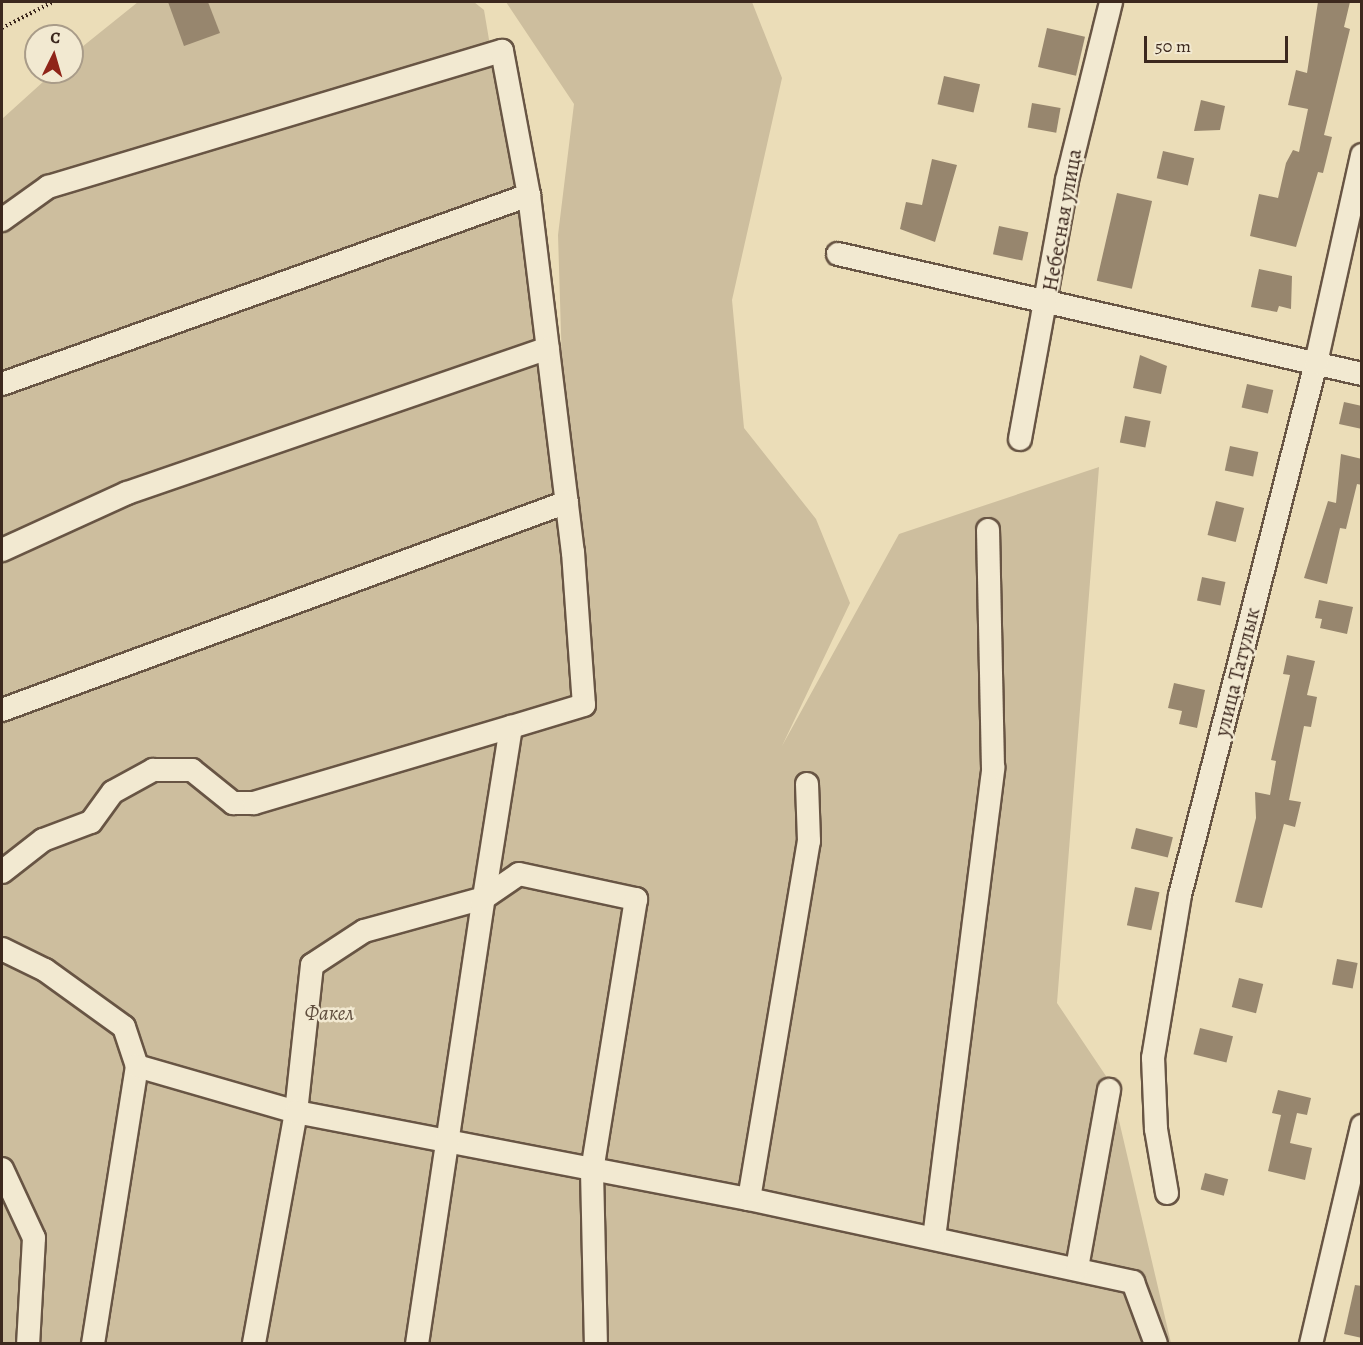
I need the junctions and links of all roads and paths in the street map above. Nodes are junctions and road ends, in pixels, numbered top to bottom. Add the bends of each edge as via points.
1 (53, 2) edge
2 (1111, 2) edge
3 (2, 28) edge
4 (1362, 155) edge
5 (529, 195) junction
6 (2, 220) edge
7 (838, 254) dead end
8 (1048, 301) junction
9 (548, 348) junction
10 (1316, 363) junction
11 (1362, 374) edge
12 (2, 384) edge
13 (1020, 439) dead end
14 (567, 502) junction
15 (988, 530) dead end
16 (2, 550) edge
17 (2, 710) edge
18 (511, 727) junction
19 (807, 784) dead end
20 (2, 872) edge
21 (484, 898) junction
22 (2, 950) edge
23 (137, 1066) junction
24 (1109, 1090) dead end
25 (296, 1112) junction
26 (1362, 1126) edge
27 (451, 1144) junction
28 (2, 1169) edge
29 (592, 1171) junction
30 (1167, 1193) dead end
31 (750, 1199) junction
32 (934, 1238) junction
33 (1077, 1268) junction
34 (28, 1344) edge
35 (93, 1344) edge
36 (254, 1344) edge
37 (417, 1344) edge
38 (596, 1344) edge
39 (1156, 1344) edge
40 (1311, 1344) edge

1 - 3 path
2 - 8 street, Небесная улица via 1067,180
4 - 10 street, улица Татулык
5 - 6 street via 502,51 48,187
5 - 9 street
5 - 12 street
7 - 8 street
8 - 10 street
8 - 13 street, Небесная улица
9 - 14 street
9 - 16 street via 127,493
10 - 11 street
10 - 30 street, улица Татулык via 1180,895 1153,1058 1156,1129
14 - 17 street
14 - 18 street via 584,705
15 - 32 street via 993,768
18 - 20 street via 254,803 233,803 192,770 153,770 113,792 91,822 43,840
18 - 21 street
19 - 31 street via 809,841
21 - 25 street via 364,931 312,965
21 - 27 street
21 - 29 street via 519,874 636,899
22 - 23 street via 45,970 124,1027
23 - 25 street
23 - 35 street
24 - 33 street
25 - 27 street
25 - 36 street
26 - 40 street
27 - 29 street
27 - 37 street
28 - 34 street via 34,1239
29 - 31 street
29 - 38 street
31 - 32 street
32 - 33 street
33 - 39 street via 1133,1282

